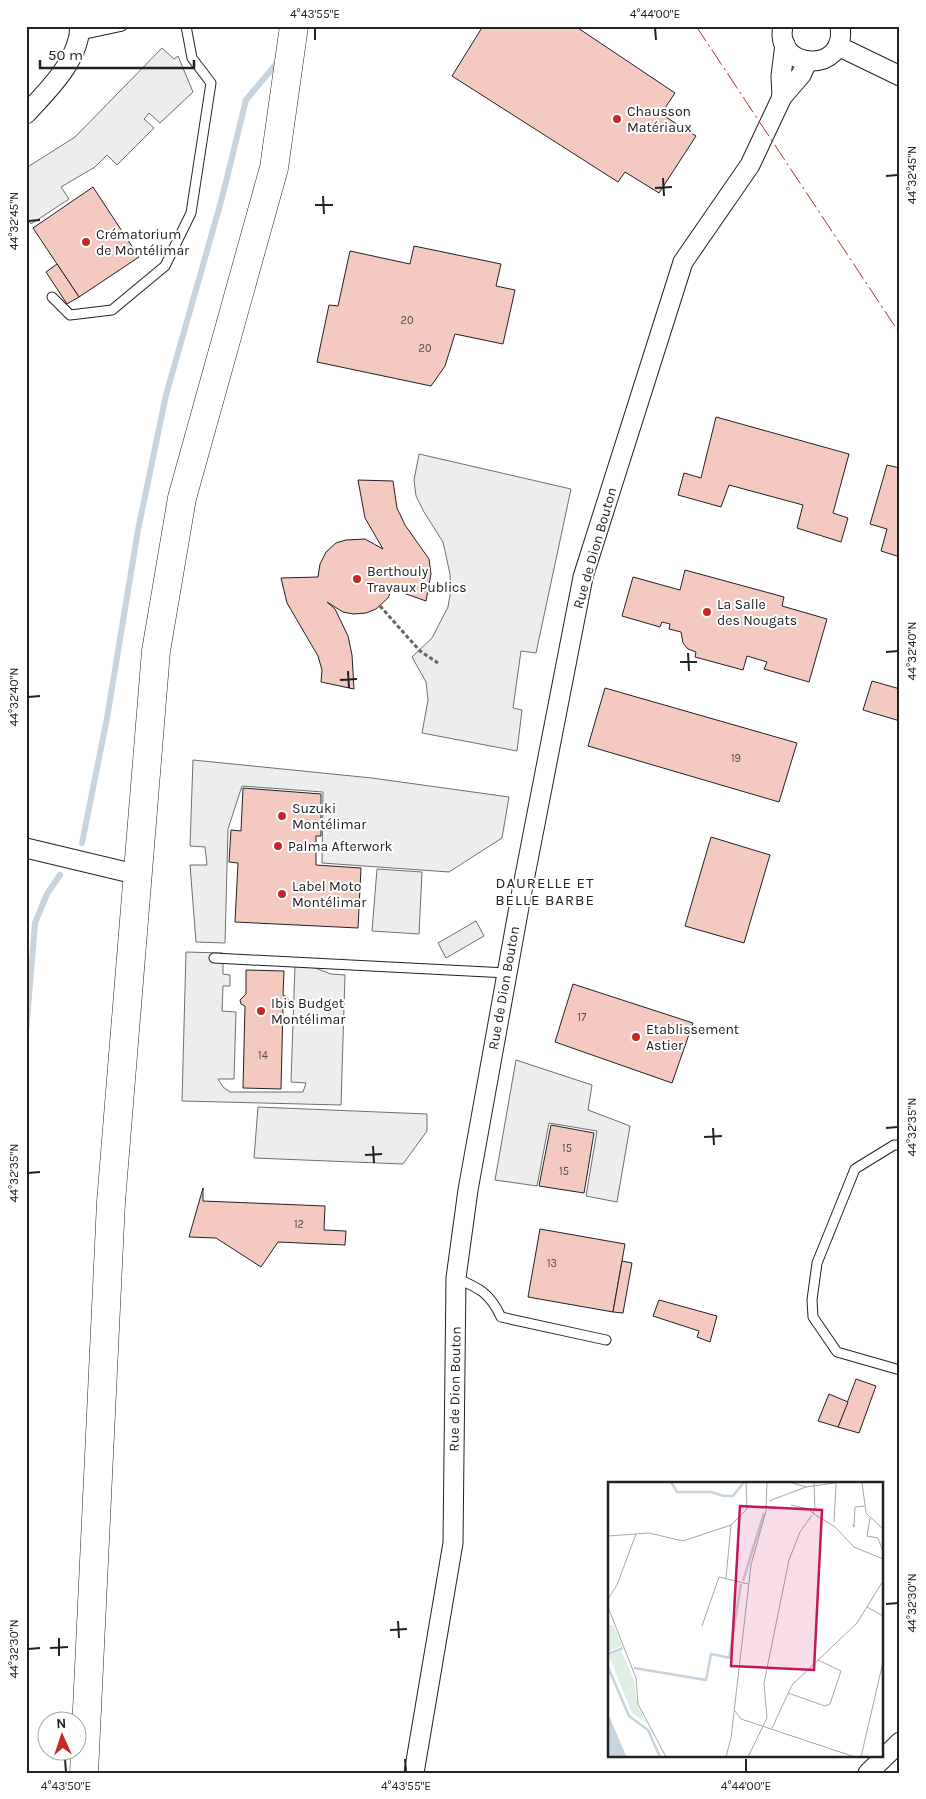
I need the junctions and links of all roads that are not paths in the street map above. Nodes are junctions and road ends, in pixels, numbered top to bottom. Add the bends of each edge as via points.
1 (122, 26) edge
2 (186, 26) edge
3 (294, 26) edge
4 (840, 26) edge
5 (80, 31) edge
6 (784, 35) edge
7 (838, 46) junction
8 (807, 62) junction
9 (900, 76) edge
10 (782, 98) junction
11 (26, 114) edge
12 (52, 298) dead end
13 (26, 848) edge
14 (139, 875) junction
15 (214, 958) dead end
16 (507, 973) junction
17 (900, 1145) edge
18 (456, 1278) junction
19 (606, 1340) dead end
20 (900, 1370) edge
21 (900, 1742) edge
22 (84, 1773) edge
23 (414, 1773) edge
24 (868, 1773) edge

1 - 5 lane
2 - 12 lane via 192,58 211,83 191,213 165,266 112,310 70,315
3 - 14 main road via 274,168 182,498 156,651
4 - 7 street
5 - 11 street via 75,50 56,82
6 - 8 street via 791,54
6 - 10 street, Rue de Dion Bouton via 780,76
7 - 8 street via 825,59
7 - 9 street
8 - 10 street, Rue de Dion Bouton
10 - 16 street, Rue de Dion Bouton via 750,165 683,262 583,577
13 - 14 street
14 - 22 main road via 110,1202
15 - 16 lane
16 - 18 street, Rue de Dion Bouton via 468,1190
17 - 20 lane via 894,1145 855,1169 818,1263 812,1300 814,1317 837,1352
18 - 19 lane via 479,1288 494,1301 501,1317
18 - 23 street, Rue de Dion Bouton via 453,1543
21 - 24 street

